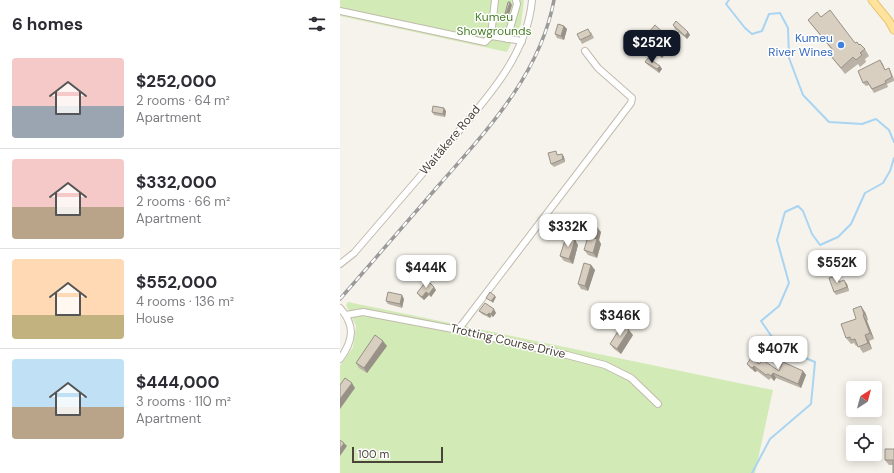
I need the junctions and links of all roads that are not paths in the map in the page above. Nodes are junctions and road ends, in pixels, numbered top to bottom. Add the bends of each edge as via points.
1 (496, 0) edge
2 (516, 0) edge
3 (532, 0) edge
4 (872, 0) edge
5 (340, 11) edge
6 (891, 20) edge
7 (894, 30) edge
8 (490, 36) junction
9 (507, 39) junction
10 (522, 42) junction
11 (585, 51) dead end
12 (340, 264) edge
13 (340, 308) edge
14 (346, 315) junction
15 (458, 330) junction
16 (340, 359) edge
17 (658, 404) dead end

1 - 8 street
2 - 9 street
3 - 10 street, Waitākere Road
4 - 6 main road
5 - 8 street via 485,42
6 - 7 main road
8 - 9 street
9 - 10 street
10 - 12 street, Waitākere Road via 509,67 464,125 354,253
11 - 15 street via 598,68 632,98 631,103
13 - 14 street
14 - 15 street, Trotting Course Drive via 363,312
14 - 16 street via 352,335
15 - 17 street, Trotting Course Drive via 605,365 631,378

